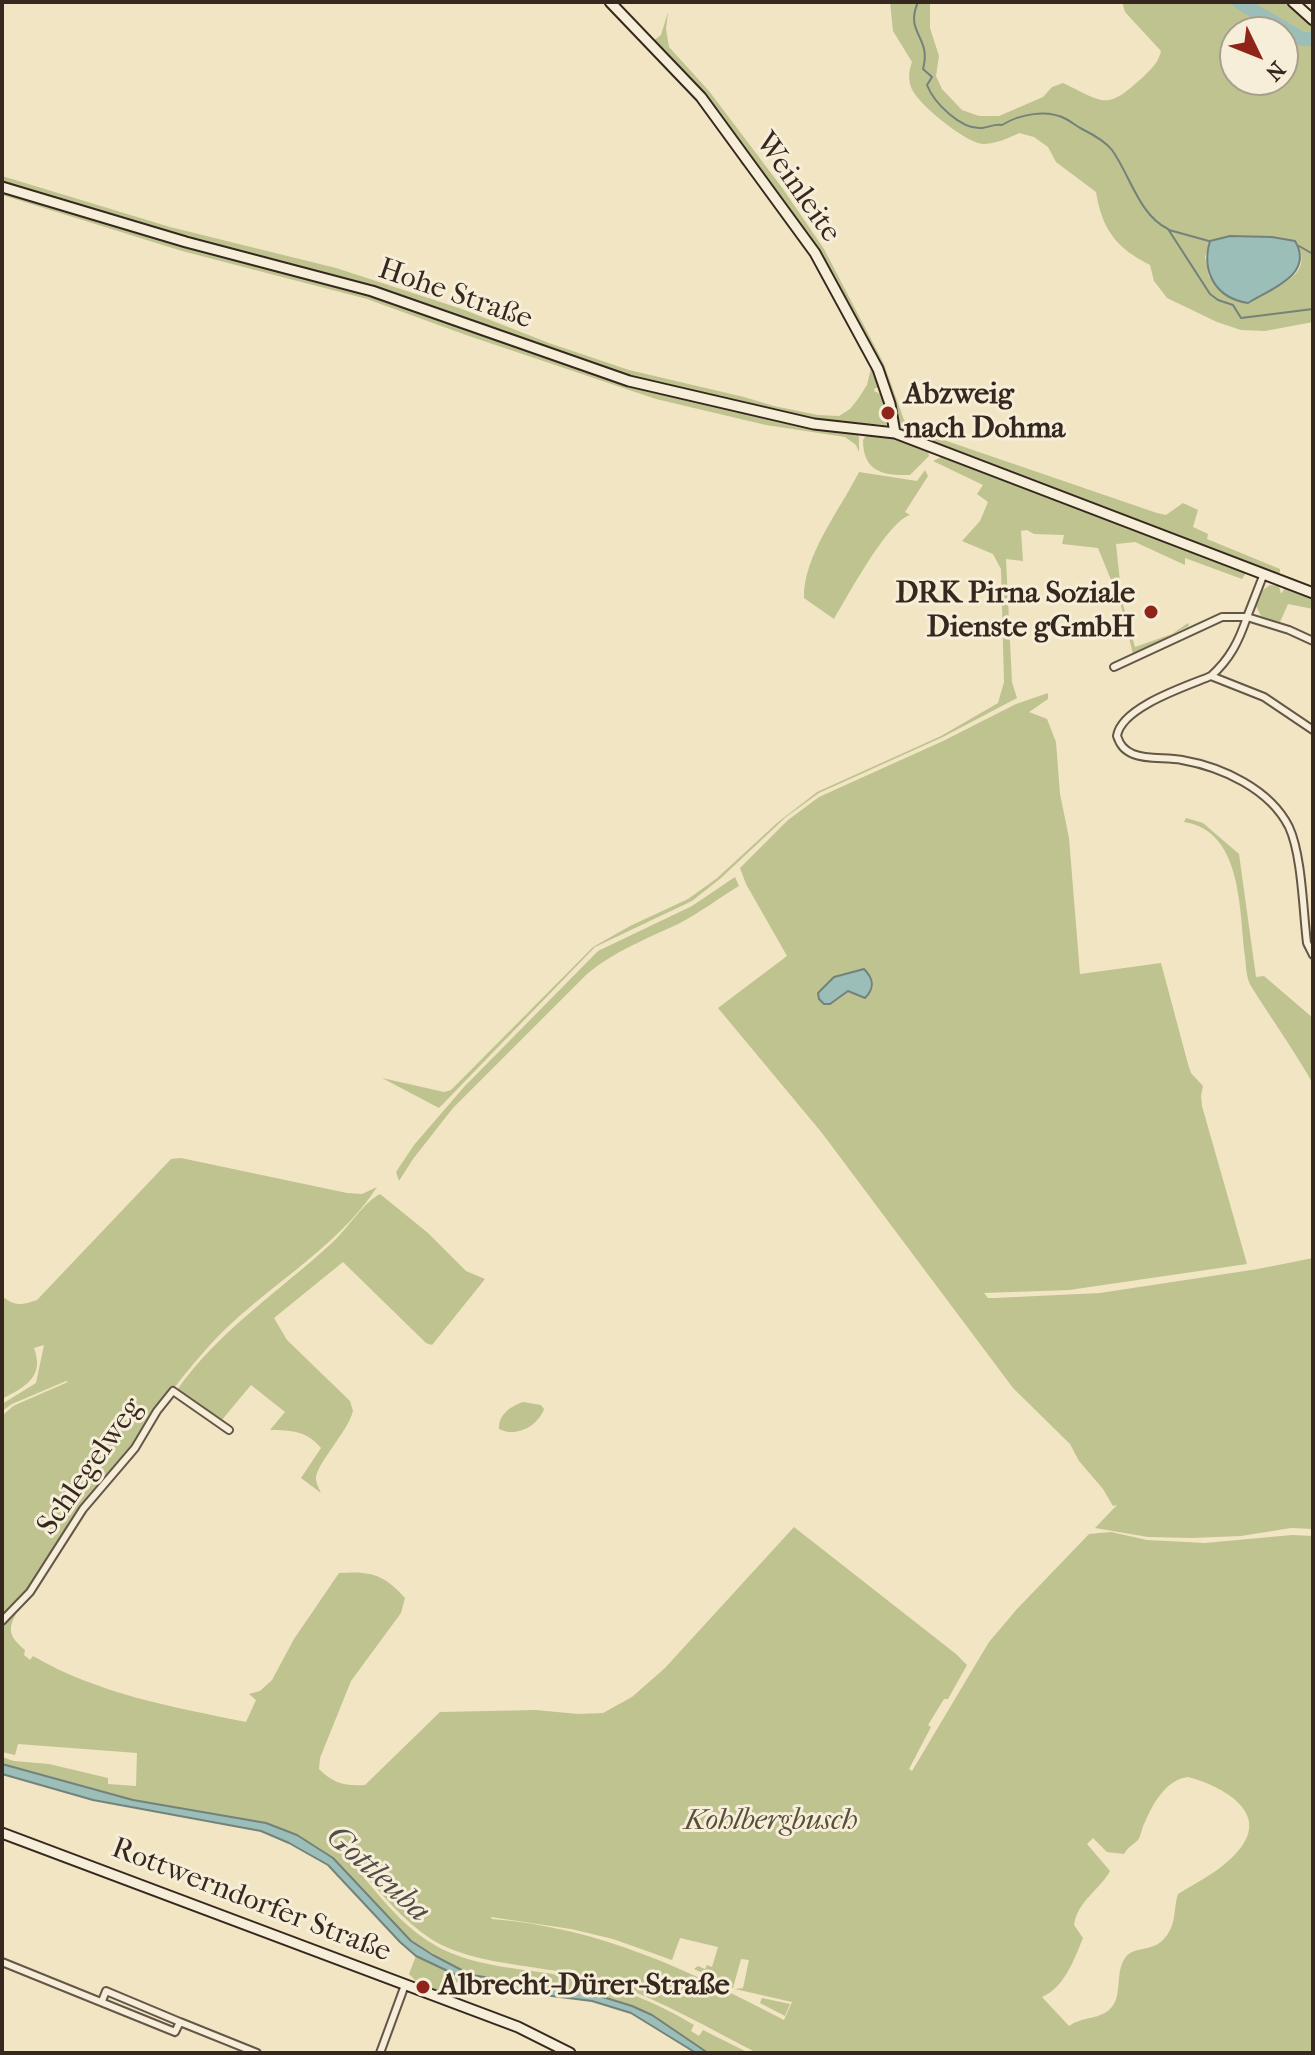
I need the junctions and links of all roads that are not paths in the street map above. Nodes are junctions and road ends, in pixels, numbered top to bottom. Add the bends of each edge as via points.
1 (610, 2) edge
2 (1293, 2) edge
3 (1313, 20) edge
4 (2, 187) edge
5 (895, 433) junction
6 (1263, 576) junction
7 (1313, 593) edge
8 (1247, 617) junction
9 (1313, 641) edge
10 (1114, 667) dead end
11 (1211, 676) junction
12 (1313, 730) edge
13 (1313, 955) edge
14 (229, 1430) dead end
15 (2, 1621) edge
16 (2, 1833) edge
17 (2, 1962) edge
18 (405, 1985) junction
19 (257, 2053) edge
20 (380, 2053) edge
21 (570, 2053) edge

1 - 5 main road, Weinleite via 701,97 815,253 878,369
2 - 3 main road
4 - 5 main road, Hohe Straße via 372,291 629,381 814,424
5 - 6 main road, Hohe Straße
6 - 7 main road, Hohe Straße
6 - 8 street
8 - 9 street
8 - 10 street via 1222,617
8 - 11 street via 1235,648
11 - 12 street via 1264,697
11 - 13 street via 1139,709 1122,723 1117,736 1123,748 1136,755 1201,765 1250,786 1276,808 1295,844 1307,943
14 - 15 street, Schlegelweg via 173,1391 135,1448 83,1509 30,1592
16 - 18 main road, Rottwerndorfer Straße
17 - 19 street via 175,2032 180,2022
18 - 20 street
18 - 21 main road, Rottwerndorfer Straße via 518,2027

